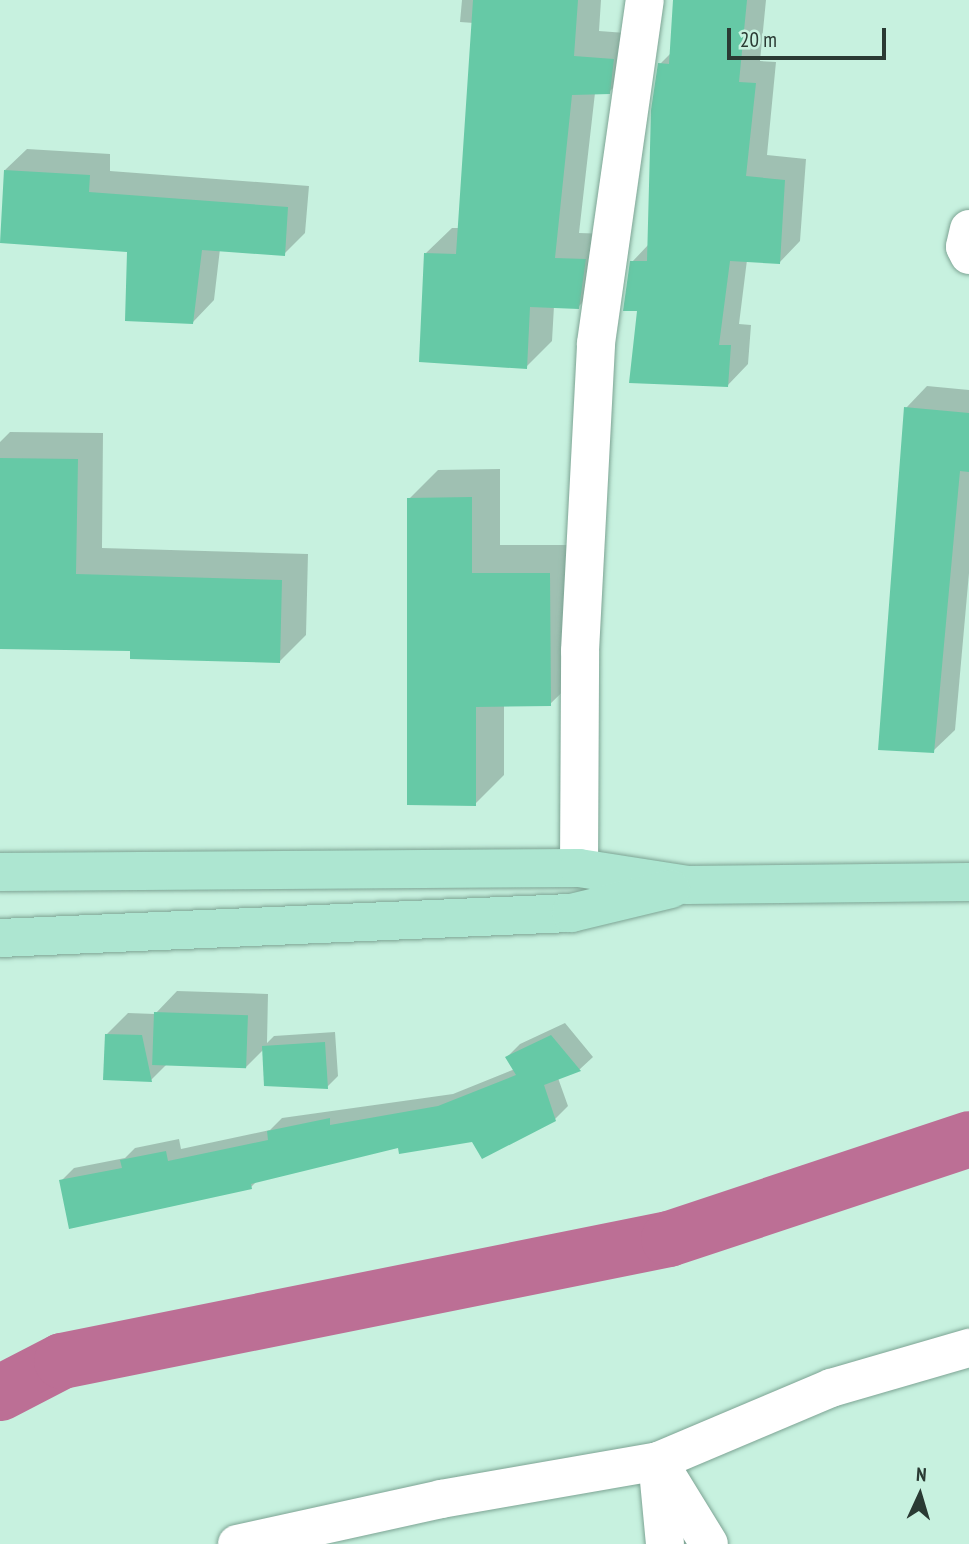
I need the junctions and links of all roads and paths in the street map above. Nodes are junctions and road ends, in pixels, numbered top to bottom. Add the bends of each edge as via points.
1 (645, 0) edge
2 (969, 229) edge
3 (969, 255) edge
4 (579, 868) junction
5 (0, 872) edge
6 (969, 882) edge
7 (687, 885) junction
8 (0, 938) edge
9 (969, 1348) edge
10 (658, 1461) junction
11 (237, 1544) edge
12 (665, 1544) edge
13 (709, 1544) edge

1 - 4 street via 596,343 580,651
2 - 3 street via 965,247
4 - 5 main road
4 - 7 main road
6 - 7 main road
7 - 8 main road via 571,913
9 - 10 street via 831,1388
10 - 11 street via 441,1499
10 - 12 street
10 - 13 street

